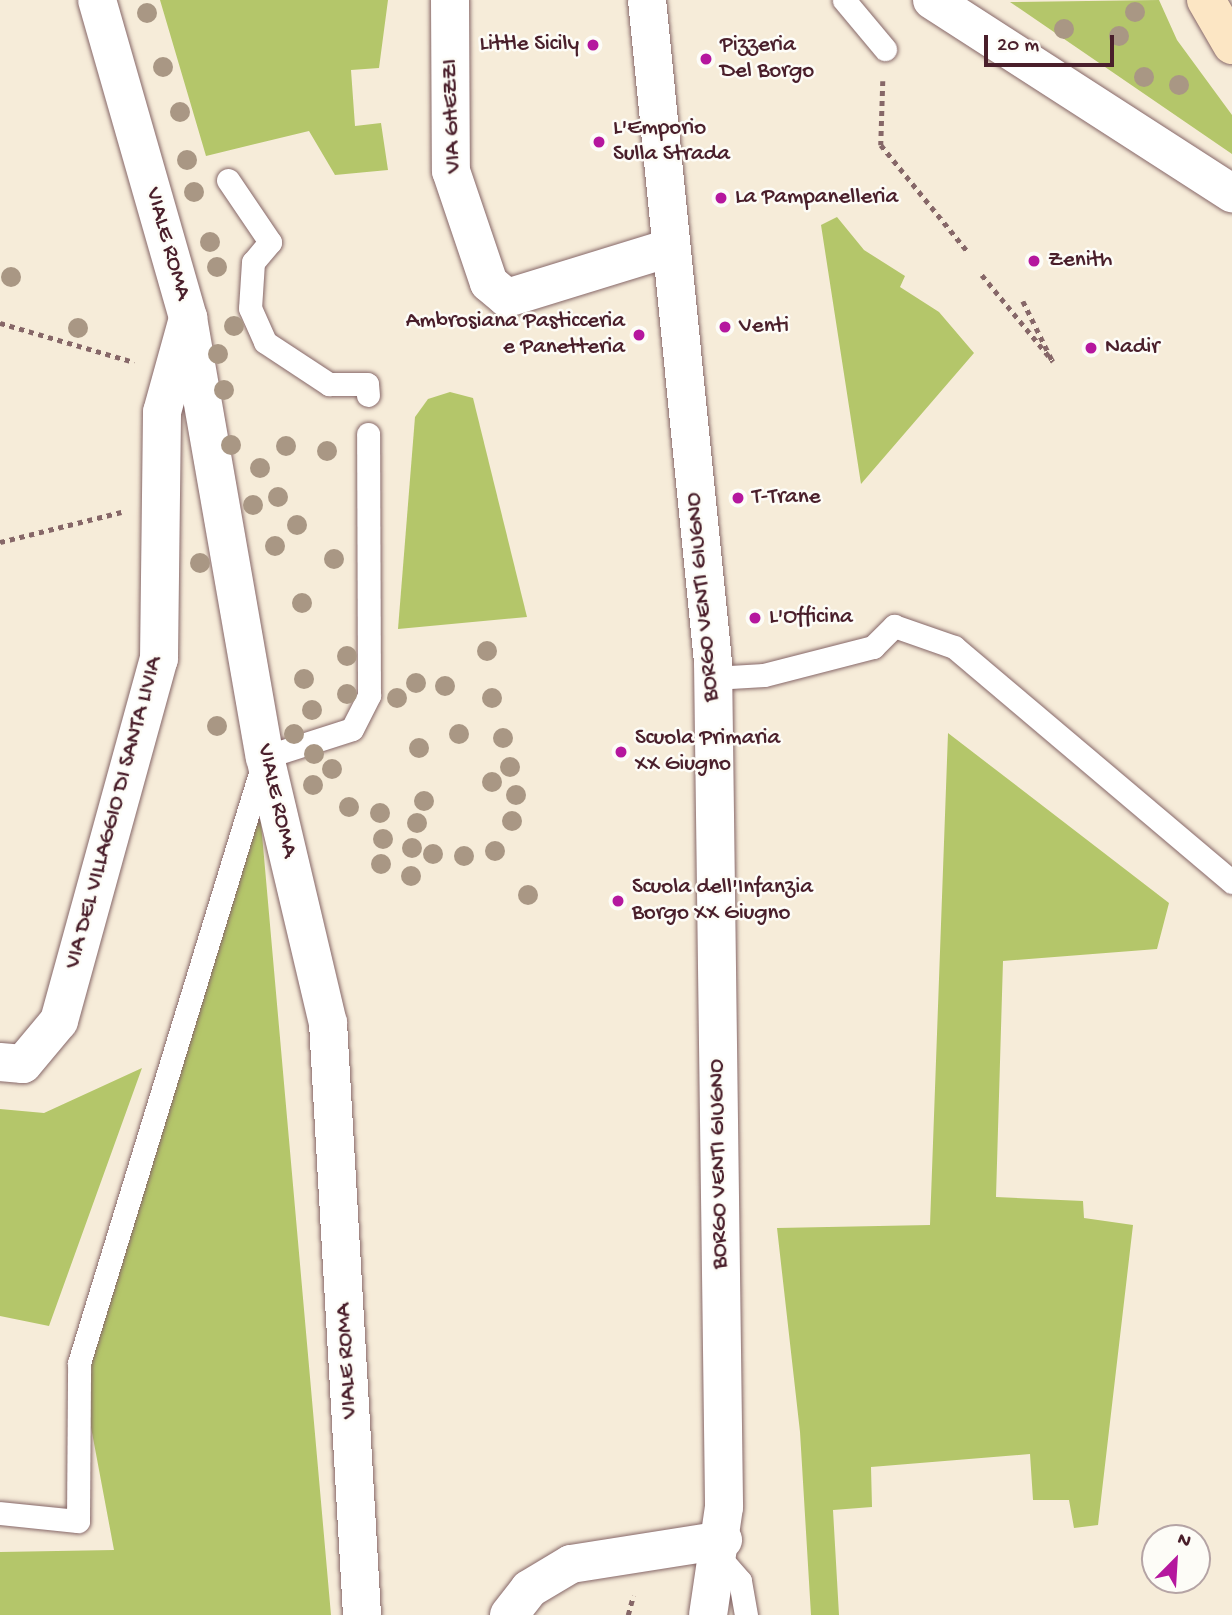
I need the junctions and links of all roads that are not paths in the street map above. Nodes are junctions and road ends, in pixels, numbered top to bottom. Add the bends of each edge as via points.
1 (97, 0) edge
2 (450, 0) edge
3 (647, 0) edge
4 (844, 0) edge
5 (932, 0) edge
6 (1206, 0) edge
7 (1232, 45) edge
8 (884, 49) road end
9 (228, 180) dead end
10 (1232, 193) edge
11 (670, 248) junction
12 (188, 318) junction
13 (368, 395) dead end
14 (368, 434) dead end
15 (713, 678) junction
16 (265, 757) junction
17 (1232, 882) edge
18 (0, 1062) edge
19 (0, 1513) edge
20 (722, 1550) junction
21 (362, 1615) edge
22 (509, 1615) edge
23 (708, 1615) edge
24 (746, 1615) edge

1 - 12 street, VIALE ROMA
2 - 11 street, VIA GHEZZI via 451,171 489,283 507,298
3 - 11 street, BORGO VENTI GIUGNO
4 - 8 lane
5 - 10 street
6 - 7 main road
9 - 13 lane via 270,242 253,262 251,297 265,342 329,384 368,384
11 - 15 street, BORGO VENTI GIUGNO
12 - 16 street, VIALE ROMA
12 - 18 street, VIA DEL VILLAGGIO DI SANTA LIVIA via 162,412 159,659 59,1021 23,1064
14 - 16 lane via 369,695 352,729
15 - 17 lane via 764,675 873,647 894,626 954,647
15 - 20 street, BORGO VENTI GIUGNO
16 - 19 lane via 79,1363 78,1521
16 - 21 street, VIALE ROMA via 328,1023
20 - 22 street via 571,1564 529,1589
20 - 23 street, BORGO VENTI GIUGNO
20 - 24 lane via 740,1580

